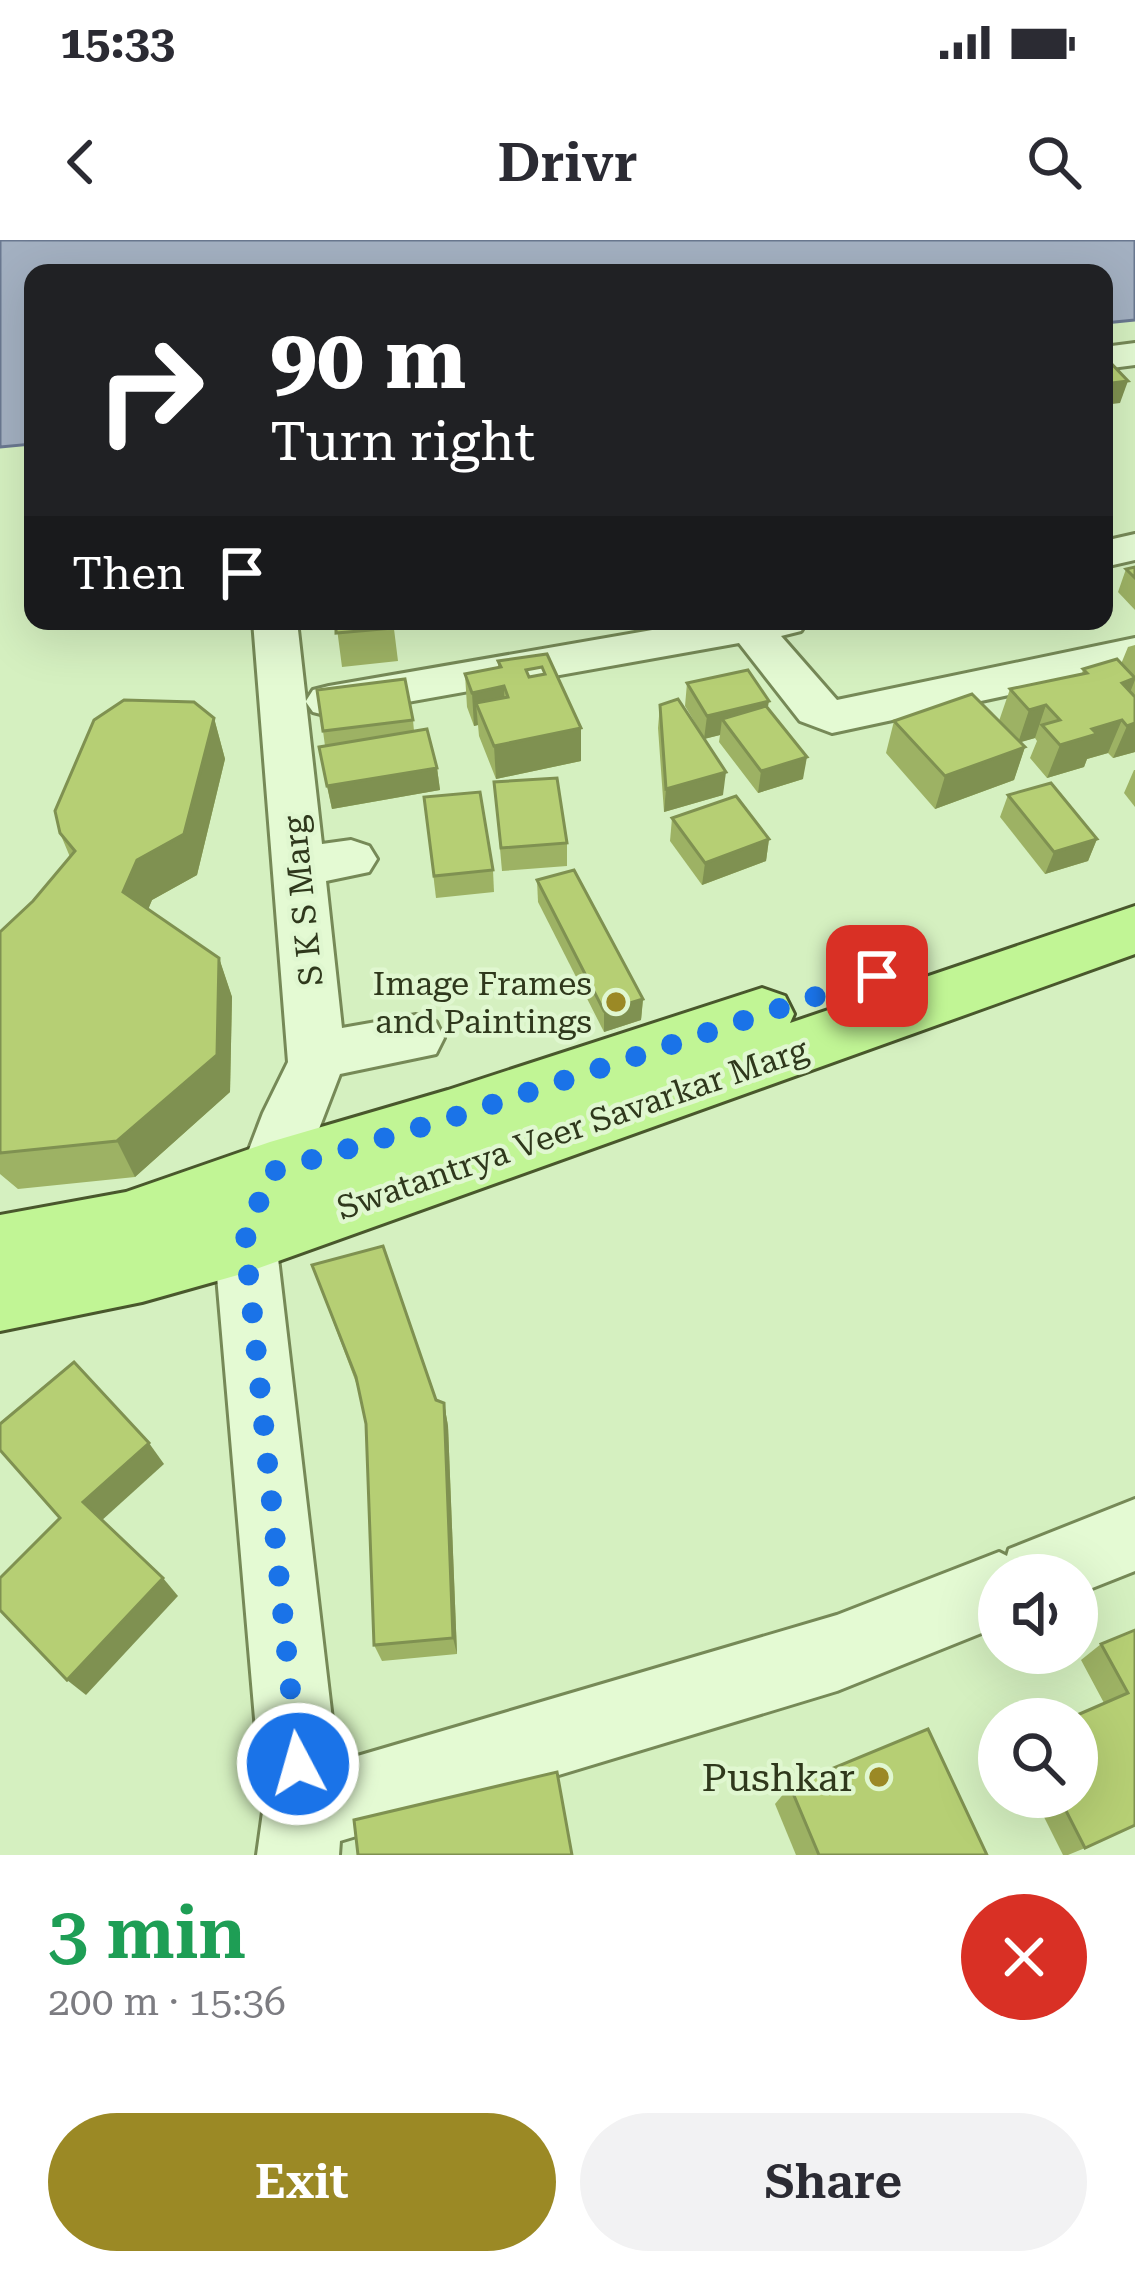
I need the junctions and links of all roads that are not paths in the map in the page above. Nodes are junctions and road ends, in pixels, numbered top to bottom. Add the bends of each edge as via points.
1 (276, 630) edge
2 (697, 630) edge
3 (771, 630) edge
4 (570, 639) edge
5 (1135, 653) edge
6 (284, 709) junction
7 (351, 859) dead end
8 (298, 865) junction
9 (1135, 890) edge
10 (1135, 929) edge
11 (416, 1038) dead end
12 (317, 1058) junction
13 (270, 1172) junction
14 (359, 1174) junction
15 (245, 1240) junction
16 (0, 1248) edge
17 (0, 1297) edge
18 (1135, 1535) edge
19 (1088, 1554) edge
20 (978, 1597) edge
21 (300, 1833) edge

1 - 6 street, S K S Marg
2 - 4 street
3 - 5 street via 817,710 832,717
4 - 6 street
6 - 8 street, S K S Marg
7 - 8 street
8 - 12 street, S K S Marg via 333,957
9 - 14 main road, Swatantrya Veer Savarkar Marg
10 - 14 main road, Swatantrya Veer Savarkar Marg via 950,995 786,1067 588,1123
11 - 12 street
12 - 13 street, S K S Marg
12 - 14 street
13 - 14 main road, Swatantrya Veer Savarkar Marg
13 - 15 street, S K S Marg
13 - 16 main road, Swatantrya Veer Savarkar Marg via 126,1224
14 - 15 main road, Swatantrya Veer Savarkar Marg
15 - 17 main road, Swatantrya Veer Savarkar Marg
15 - 21 street
18 - 19 street
20 - 21 street via 837,1653

